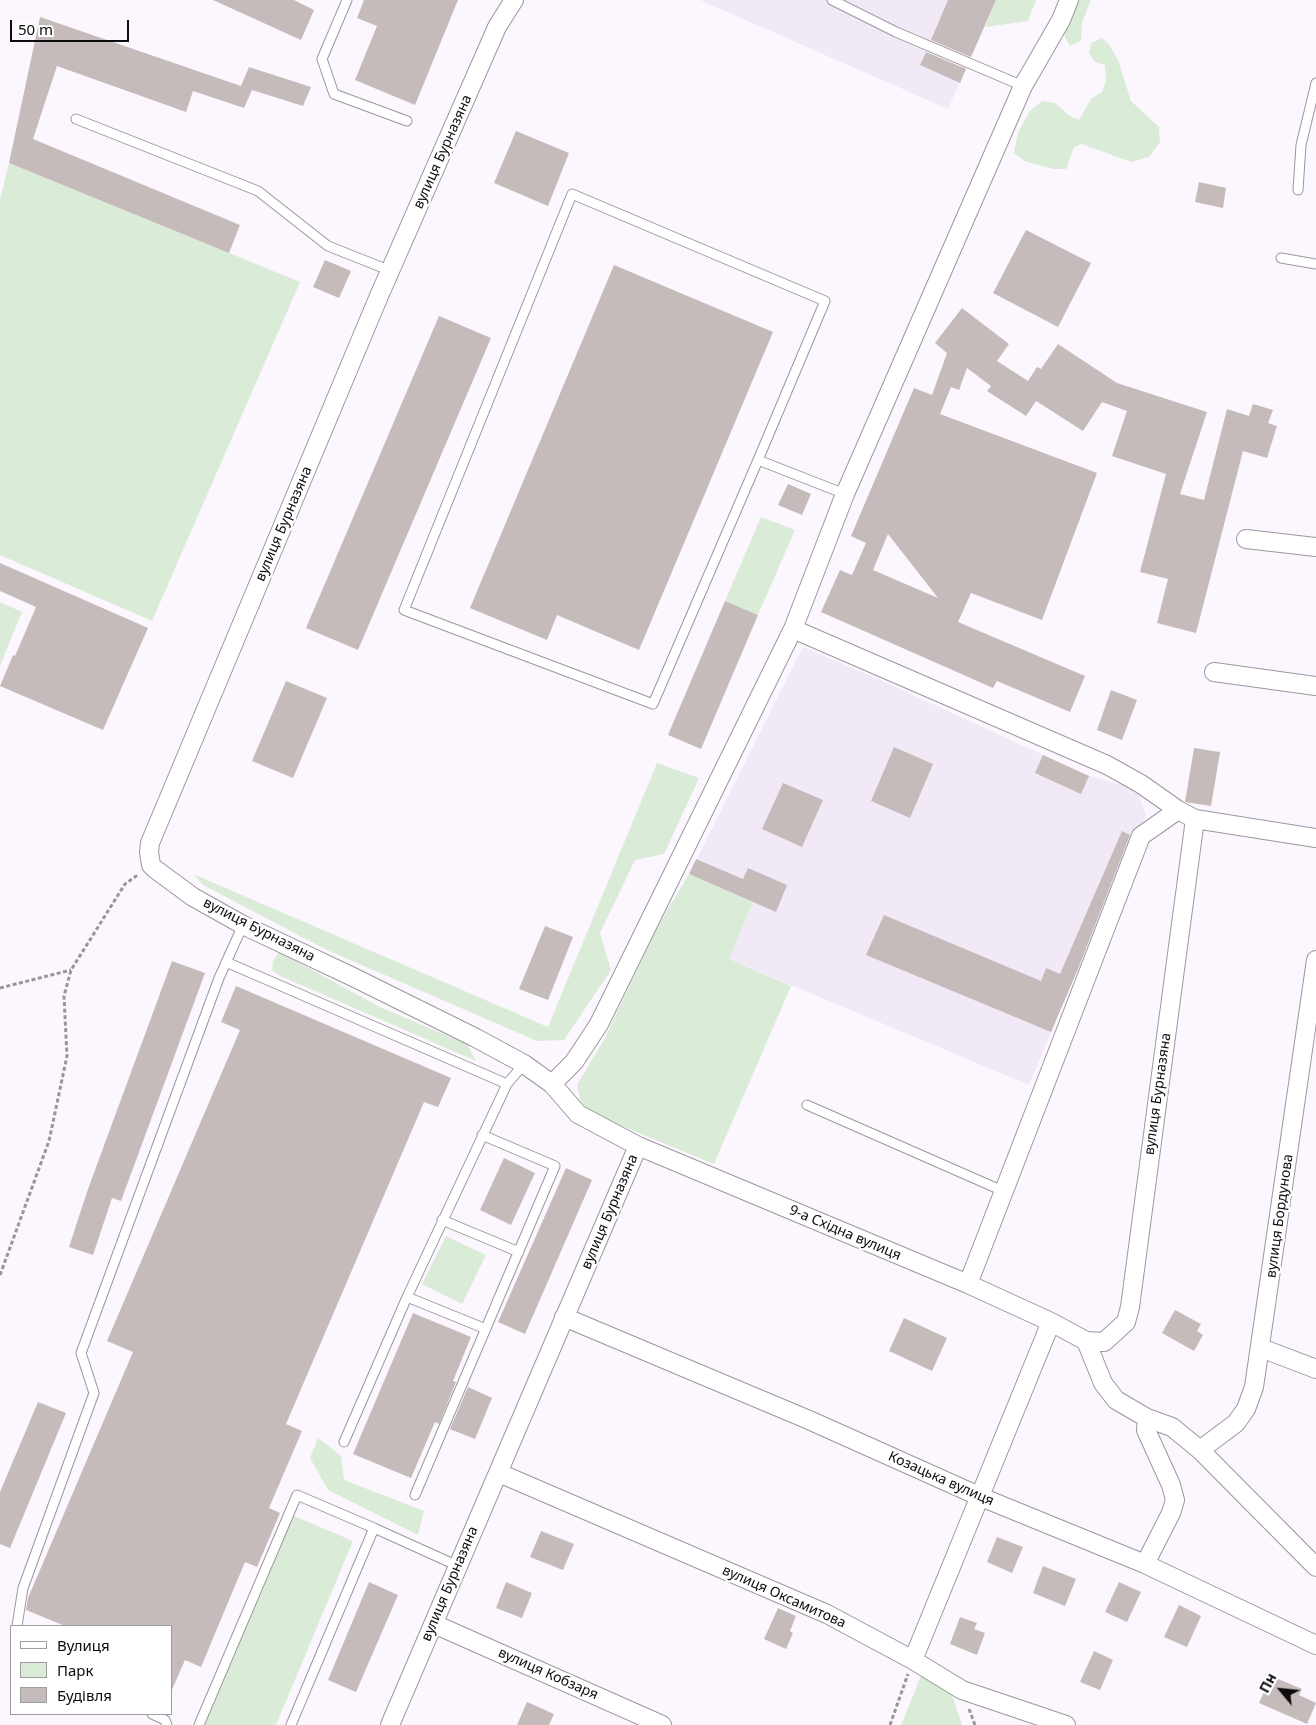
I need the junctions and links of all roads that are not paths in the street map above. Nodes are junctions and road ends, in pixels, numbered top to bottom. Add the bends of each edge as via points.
1 (347, 0) edge
2 (514, 0) edge
3 (832, 0) edge
4 (1069, 0) edge
5 (1316, 83) edge
6 (1024, 86) junction
7 (76, 119) dead end
8 (407, 121) dead end
9 (1298, 190) dead end
10 (1281, 258) dead end
11 (1316, 264) edge
12 (391, 271) junction
13 (758, 460) junction
14 (845, 494) junction
15 (1246, 538) dead end
16 (1316, 547) edge
17 (793, 629) junction
18 (1214, 672) dead end
19 (1316, 686) edge
20 (1178, 810) junction
21 (1195, 819) junction
22 (1316, 838) edge
23 (243, 925) junction
24 (1316, 960) edge
25 (226, 962) junction
26 (524, 1064) junction
27 (507, 1084) junction
28 (552, 1084) junction
29 (807, 1105) dead end
30 (482, 1135) junction
31 (638, 1146) junction
32 (1003, 1191) junction
33 (442, 1220) junction
34 (519, 1252) junction
35 (968, 1284) junction
36 (407, 1297) junction
37 (564, 1318) junction
38 (1051, 1322) junction
39 (486, 1328) junction
40 (1086, 1342) junction
41 (1261, 1348) junction
42 (1316, 1369) edge
43 (1147, 1418) junction
44 (344, 1442) dead end
45 (1200, 1450) junction
46 (499, 1473) junction
47 (415, 1495) dead end
48 (981, 1497) junction
49 (374, 1528) junction
50 (1145, 1564) junction
51 (458, 1566) junction
52 (1316, 1567) edge
53 (434, 1624) junction
54 (17, 1625) edge
55 (1316, 1645) edge
56 (913, 1660) junction
57 (154, 1715) edge
58 (167, 1725) edge
59 (199, 1725) edge
60 (291, 1725) edge
61 (390, 1725) edge
62 (662, 1725) edge
63 (1066, 1725) edge

1 - 8 lane via 322,59 334,94
2 - 12 street, вулиця Бурназяна via 497,27
3 - 6 lane via 896,32
4 - 6 street
5 - 9 lane via 1301,145
6 - 14 street
7 - 12 lane via 258,191 328,246
10 - 11 lane
12 - 23 street, вулиця Бурназяна via 150,843 151,865 193,897
13 - 13 lane via 825,301 572,194 404,610 653,704
13 - 14 lane
14 - 17 street
15 - 16 street
17 - 20 street via 1107,765
17 - 28 street via 599,1024 574,1062
18 - 19 street
20 - 21 street
20 - 32 street via 1141,836
21 - 22 street
21 - 40 street, вулиця Бурназяна via 1130,1307 1126,1322 1104,1342
23 - 25 lane
23 - 26 street, вулиця Бурназяна via 354,977
24 - 41 street, вулиця Бордунова
25 - 27 lane
25 - 54 lane via 80,1354 94,1393 23,1588
26 - 27 lane
26 - 28 street, вулиця Бурназяна
27 - 30 lane
28 - 31 street, вулиця Бурназяна via 578,1114
29 - 32 lane
30 - 33 lane
30 - 34 lane via 555,1166
31 - 35 street, 9-а Східна вулиця
31 - 37 street, вулиця Бурназяна
32 - 35 street
33 - 34 lane
33 - 36 lane
34 - 39 lane
35 - 38 street, 9-а Східна вулиця
36 - 39 lane
36 - 44 lane
37 - 46 street, вулиця Бурназяна
37 - 48 street, Козацька вулиця via 809,1420
38 - 40 street, 9-а Східна вулиця
38 - 48 street
39 - 47 lane
40 - 43 street via 1103,1383 1116,1400
41 - 42 street
41 - 45 street, вулиця Бордунова via 1254,1387 1246,1409 1236,1423
43 - 45 street via 1172,1427
43 - 50 street via 1146,1430 1175,1500
45 - 52 street
46 - 51 street, вулиця Бурназяна
46 - 56 street, вулиця Оксамитова via 827,1614
48 - 50 street, Козацька вулиця
48 - 56 street
49 - 51 lane
49 - 59 lane via 297,1495
49 - 60 lane
50 - 55 street, Козацька вулиця
51 - 53 street, вулиця Бурназяна
53 - 61 street, вулиця Бурназяна
53 - 62 street, вулиця Кобзаря
56 - 63 street, вулиця Оксамитова via 962,1690
57 - 58 lane via 165,1720

